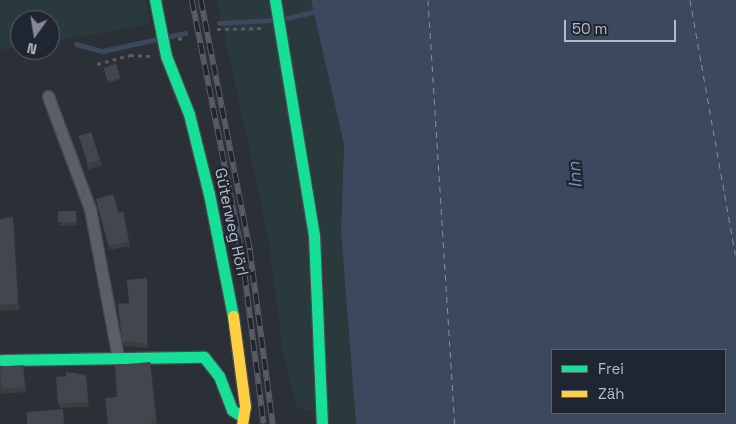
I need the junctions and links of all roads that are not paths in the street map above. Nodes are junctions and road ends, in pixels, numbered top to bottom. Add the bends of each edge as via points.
1 (155, 0) edge
2 (275, 0) edge
3 (48, 96) dead end
4 (118, 357) junction
5 (2, 360) dead end
6 (241, 420) edge
7 (322, 424) edge

1 - 6 street, Güterweg Hörl via 166,56 189,114 209,194 234,318 245,406
2 - 7 street via 282,25 314,235
3 - 4 street via 90,209
4 - 5 street
4 - 6 street via 204,357 219,376 232,410

